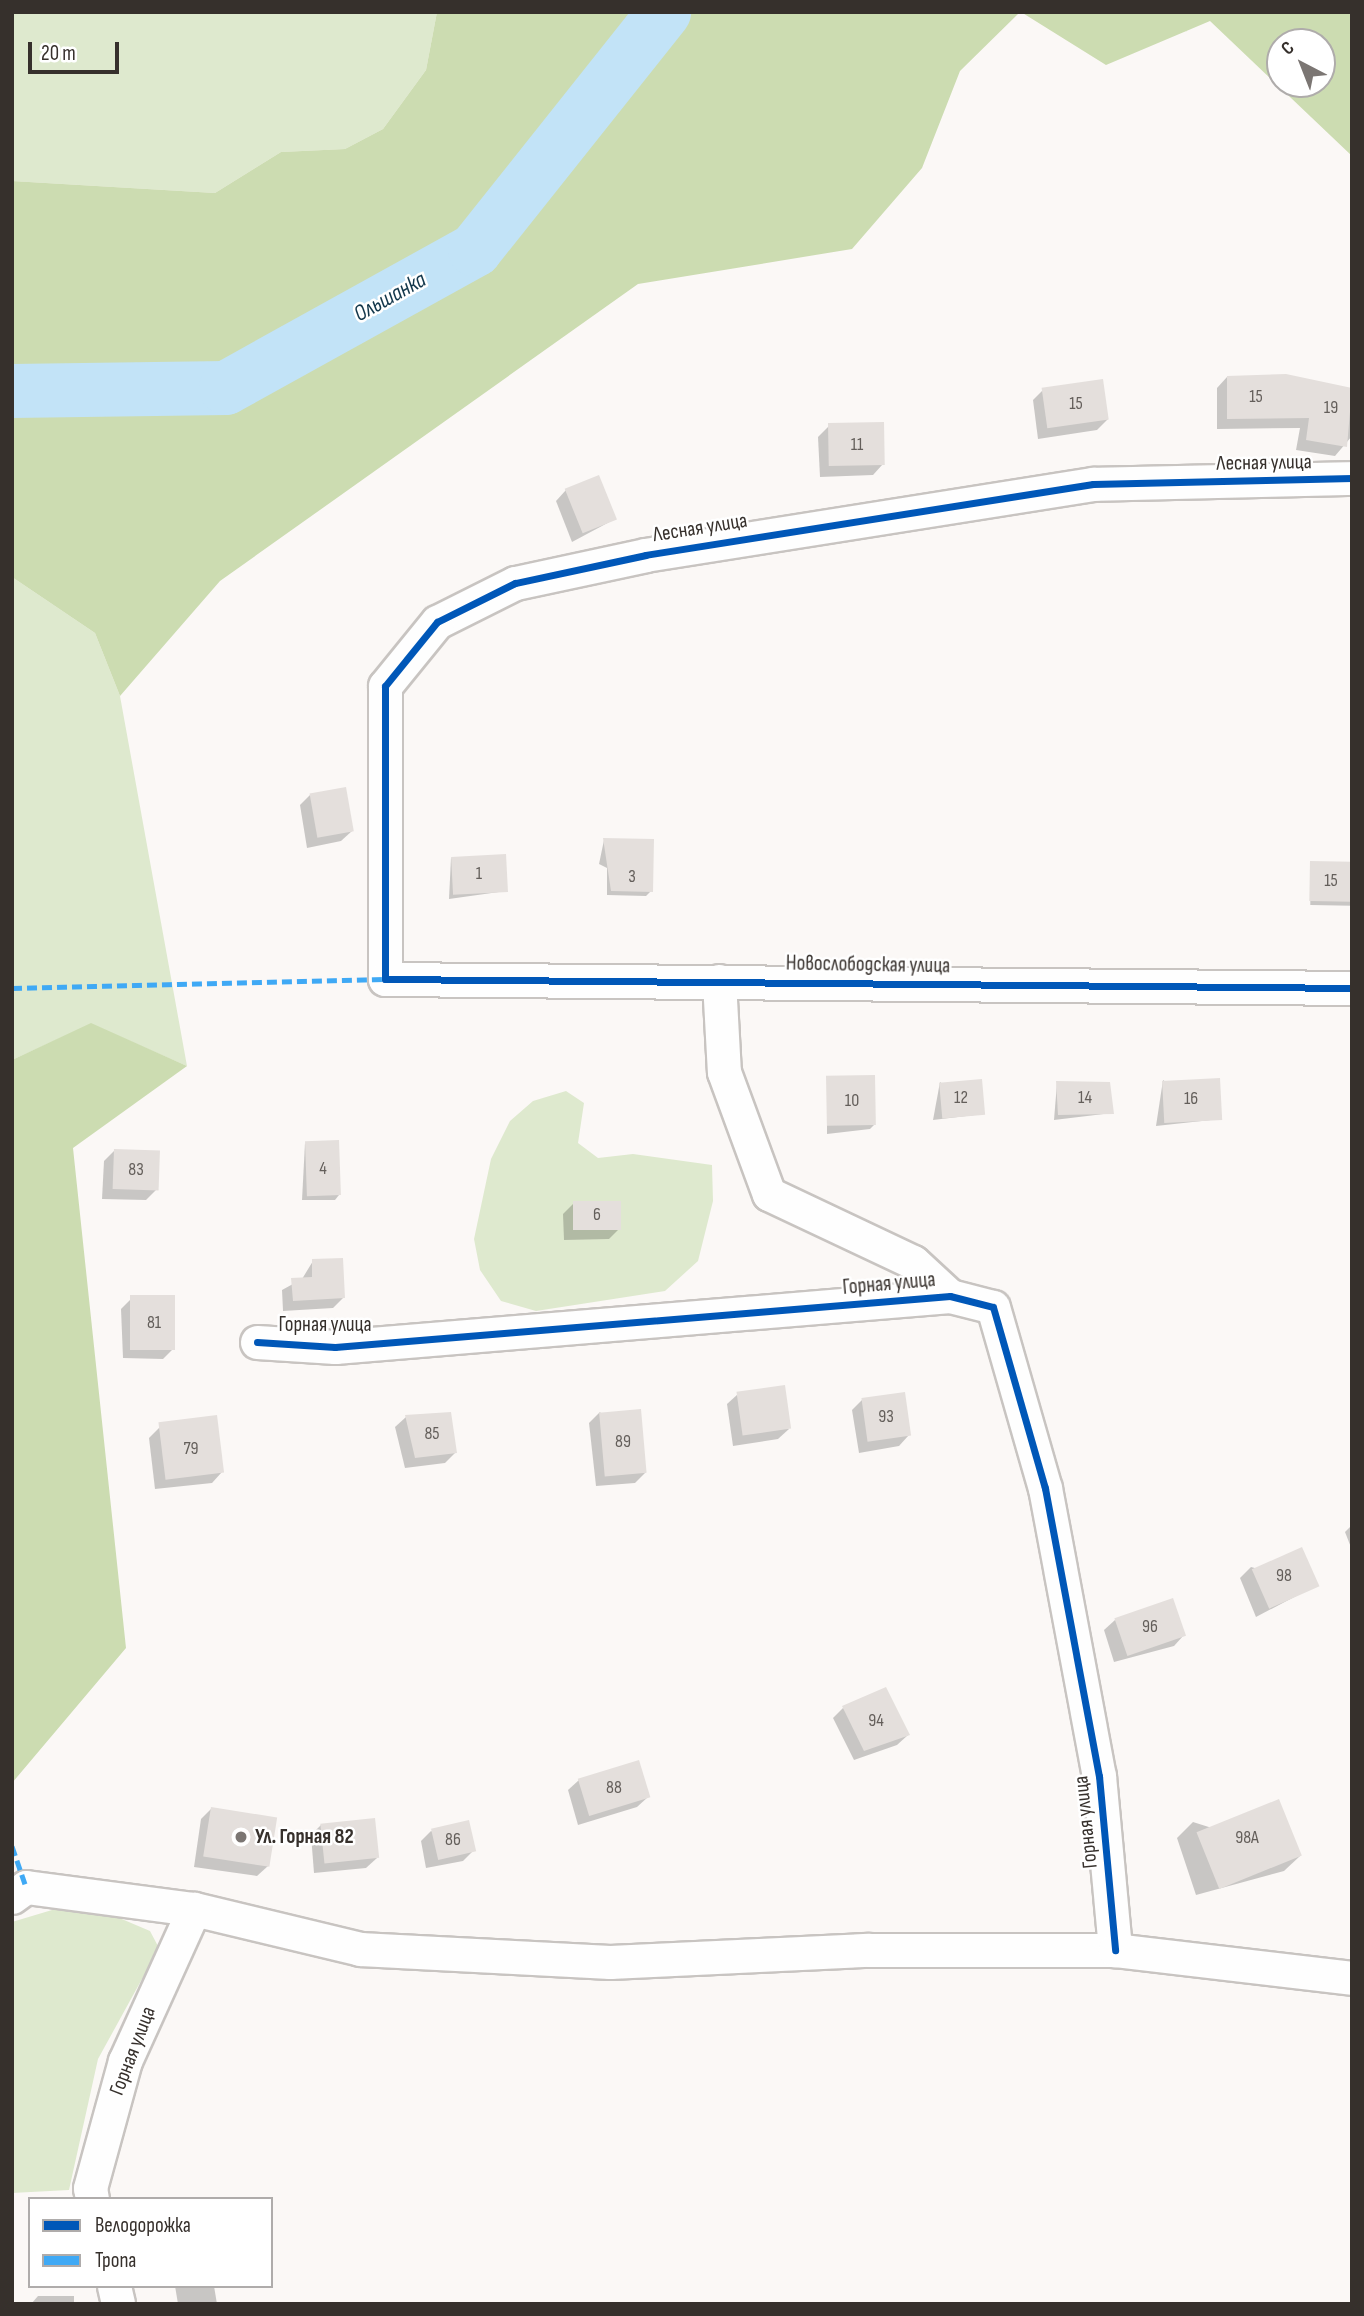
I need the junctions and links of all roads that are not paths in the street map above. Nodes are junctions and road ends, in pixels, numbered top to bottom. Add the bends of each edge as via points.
1 (1352, 478) edge
2 (385, 979) joint
3 (719, 981) junction
4 (1352, 988) edge
5 (950, 1296) junction
6 (257, 1342) dead end
7 (12, 1897) edge
8 (194, 1909) junction
9 (1115, 1950) junction
10 (1352, 1978) edge
11 (92, 2197) edge

1 - 2 street, Лесная улица via 1093,484 646,555 515,583 437,622 385,686
2 - 3 street, Новослободская улица
3 - 4 street, Новослободская улица
3 - 5 street via 724,1072 769,1194 913,1262
5 - 6 street, Горная улица via 335,1347
5 - 9 street, Горная улица via 993,1307 1045,1488 1099,1776
7 - 8 street via 26,1887
8 - 9 street via 360,1949 610,1962 869,1950
8 - 11 street, Горная улица via 125,2062 90,2188
9 - 10 street

